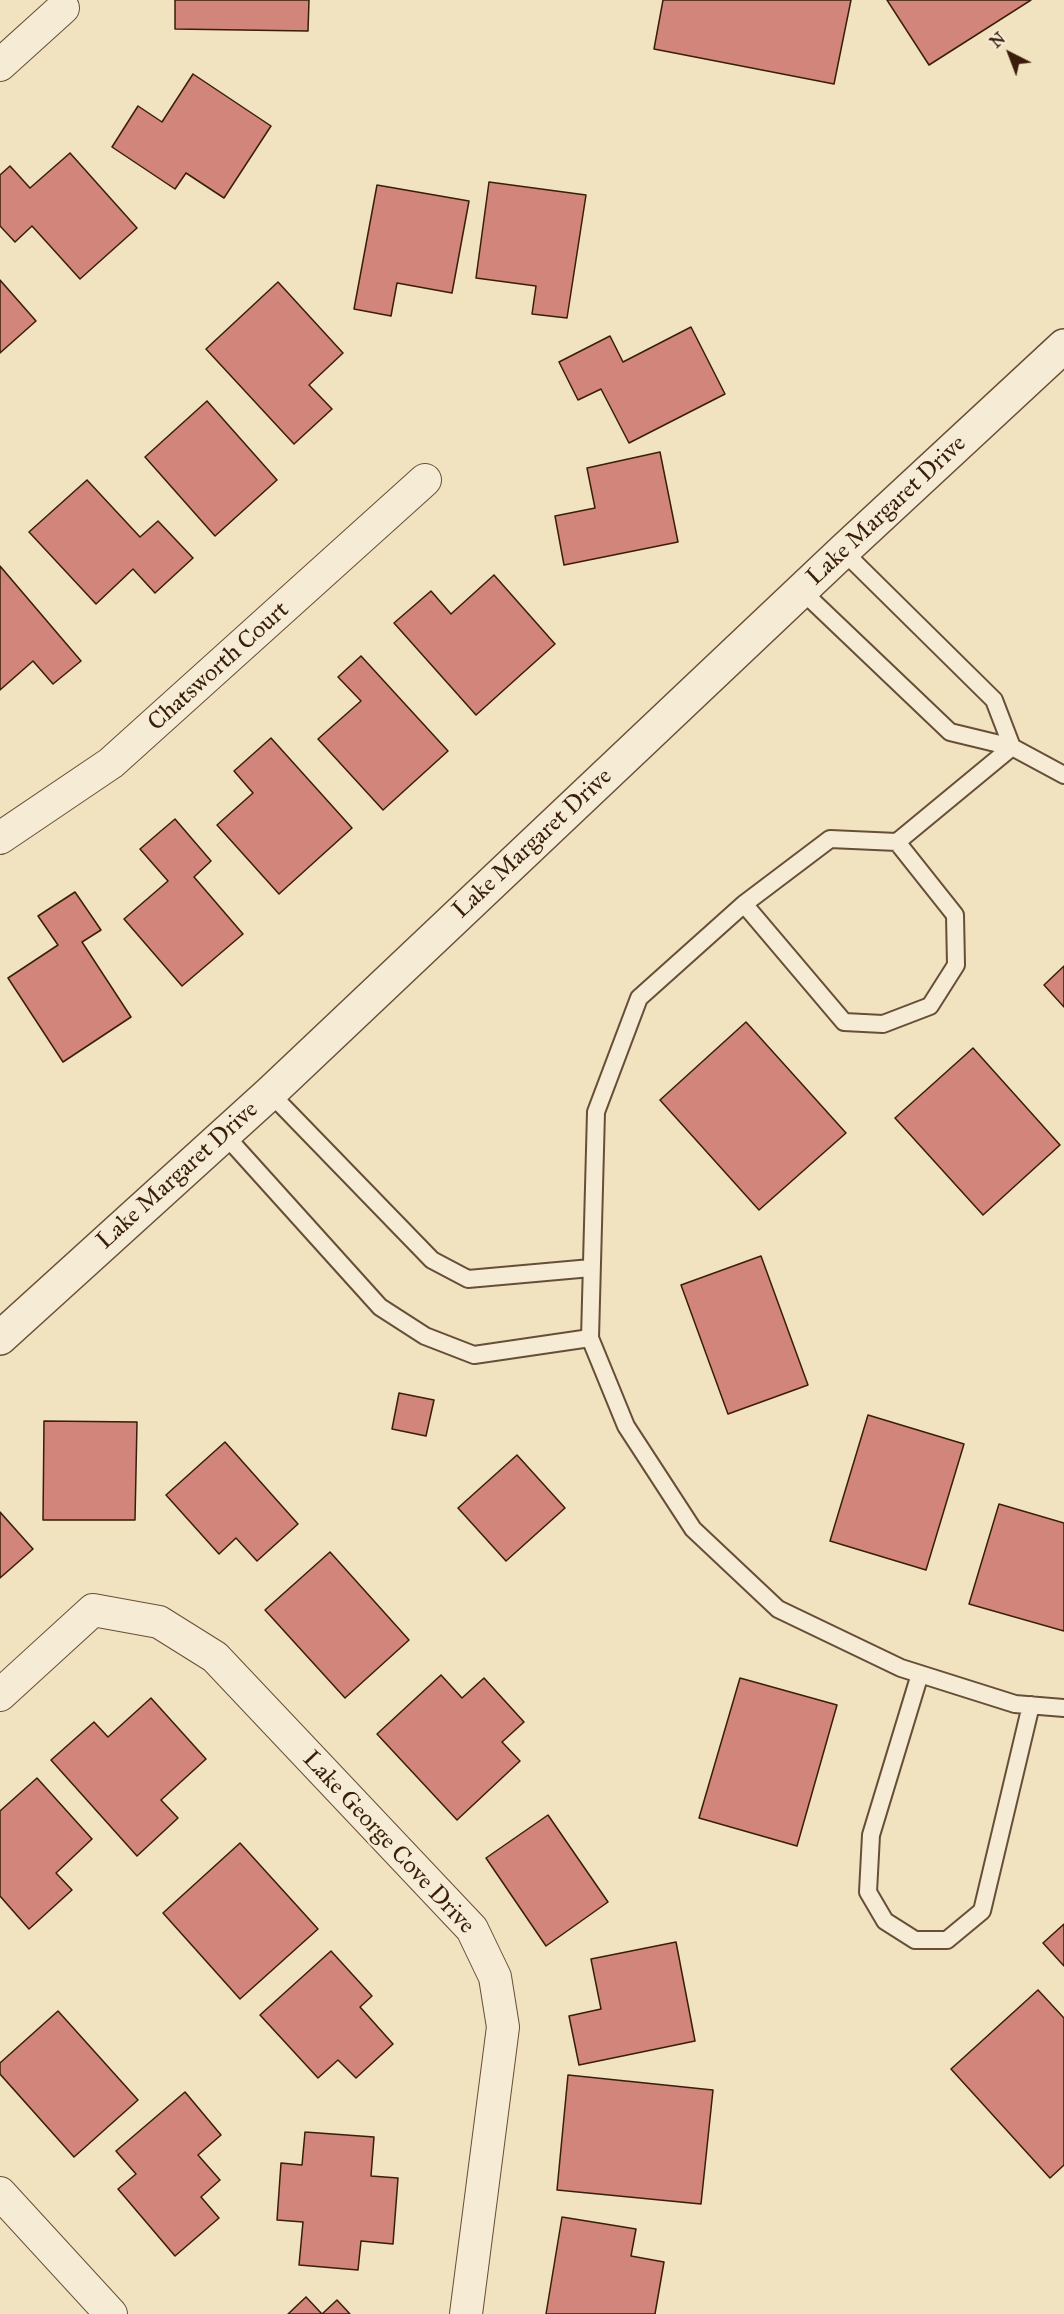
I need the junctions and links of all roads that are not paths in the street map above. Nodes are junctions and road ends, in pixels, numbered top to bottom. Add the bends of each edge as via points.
1 (63, 8) dead end
2 (0, 65) edge
3 (1064, 346) edge
4 (425, 480) dead end
5 (843, 552) junction
6 (801, 591) junction
7 (1012, 747) junction
8 (1064, 775) edge
9 (0, 838) edge
10 (897, 842) junction
11 (744, 904) junction
12 (270, 1093) junction
13 (224, 1134) junction
14 (591, 1268) junction
15 (0, 1338) edge
16 (590, 1338) junction
17 (920, 1674) junction
18 (0, 1695) edge
19 (1032, 1705) junction
20 (1064, 1708) edge
21 (0, 2193) edge
22 (111, 2314) edge
23 (466, 2314) edge

1 - 2 street
3 - 5 street, Lake Margaret Drive
4 - 9 street, Chatsworth Court via 111,763
5 - 6 street, Lake Margaret Drive
5 - 7 lane via 994,700
6 - 7 lane via 950,732
6 - 12 street, Lake Margaret Drive
7 - 8 lane
7 - 10 lane
10 - 11 lane via 830,839
10 - 11 lane via 956,915 956,965 930,1006 883,1024 844,1022
11 - 14 lane via 639,998 596,1112
12 - 13 street, Lake Margaret Drive
12 - 14 lane via 432,1260 468,1279
13 - 15 street, Lake Margaret Drive
13 - 16 lane via 380,1307 424,1336 474,1355
14 - 16 lane
16 - 17 lane via 626,1426 693,1529 778,1609
17 - 19 lane via 1015,1704
17 - 19 lane via 871,1835 868,1892 885,1921 915,1940 947,1940 982,1911
18 - 23 street, Lake George Cove Drive via 93,1610 159,1622 215,1658 472,1929 495,1977 503,2027
19 - 20 lane
21 - 22 street

